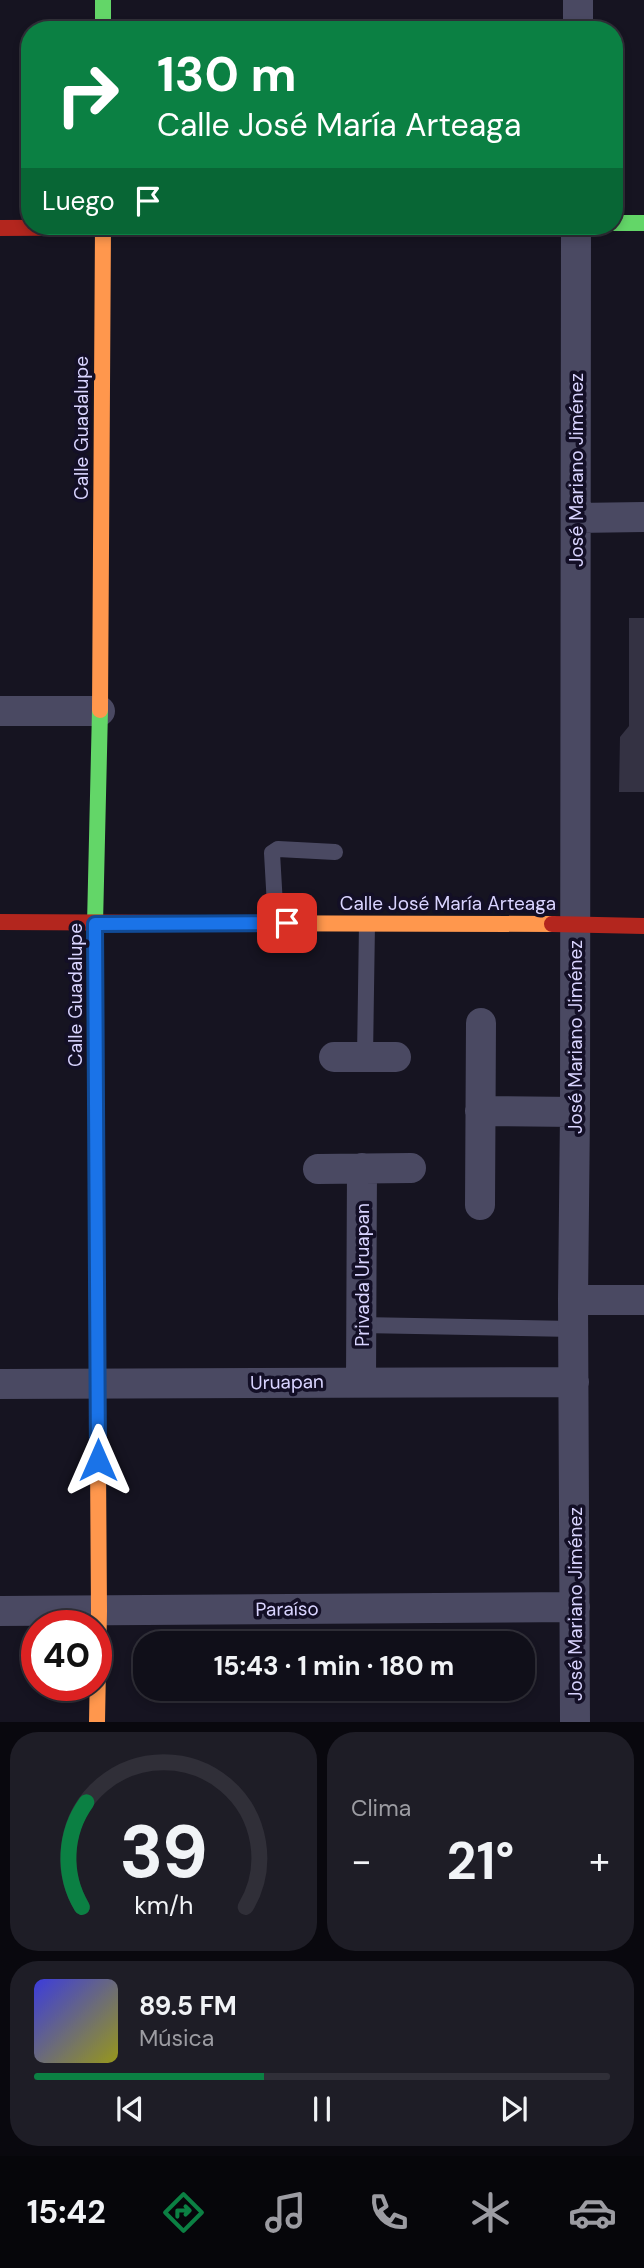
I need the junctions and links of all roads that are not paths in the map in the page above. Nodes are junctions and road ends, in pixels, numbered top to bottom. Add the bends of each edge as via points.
1 (103, 0) edge
2 (578, 0) edge
3 (103, 21) edge
4 (578, 21) edge
5 (623, 223) edge
6 (644, 223) edge
7 (0, 228) edge
8 (21, 228) edge
9 (103, 235) edge
10 (576, 235) edge
11 (644, 517) edge
12 (576, 518) junction
13 (0, 711) edge
14 (100, 711) junction
15 (335, 852) dead end
16 (0, 922) edge
17 (276, 923) junction
18 (576, 923) junction
19 (95, 924) junction
20 (367, 924) junction
21 (643, 925) edge
22 (481, 1023) dead end
23 (334, 1057) dead end
24 (365, 1057) junction
25 (396, 1057) dead end
26 (480, 1111) junction
27 (575, 1112) junction
28 (318, 1168) dead end
29 (362, 1168) junction
30 (411, 1168) dead end
31 (480, 1205) dead end
32 (573, 1300) junction
33 (644, 1300) edge
34 (361, 1325) junction
35 (573, 1329) junction
36 (361, 1382) junction
37 (574, 1382) junction
38 (0, 1384) edge
39 (98, 1384) junction
40 (575, 1606) junction
41 (99, 1610) edge
42 (0, 1611) edge
43 (21, 1611) edge
44 (112, 1611) edge
45 (97, 1701) edge
46 (97, 1722) edge
47 (575, 1722) edge

1 - 3 street
2 - 4 street
5 - 6 street
7 - 8 street
9 - 14 street, Calle Guadalupe
10 - 12 street, José Mariano Jiménez
11 - 12 street
12 - 18 street, José Mariano Jiménez
13 - 14 street
14 - 19 street, Calle Guadalupe
15 - 17 lane via 278,849 272,853
16 - 19 street, Calle José María Arteaga
17 - 19 street, Calle José María Arteaga
17 - 20 street, Calle José María Arteaga
18 - 20 street, Calle José María Arteaga
18 - 21 street, Calle José María Arteaga
18 - 27 street, José Mariano Jiménez
19 - 39 street, Calle Guadalupe
20 - 24 lane
22 - 26 street
23 - 24 street
24 - 25 street
26 - 27 street
26 - 31 street
27 - 32 street, José Mariano Jiménez
28 - 29 street
29 - 30 street
29 - 34 street, Privada Uruapan
32 - 33 street
32 - 35 street, José Mariano Jiménez
34 - 35 lane
34 - 36 street, Privada Uruapan
35 - 37 street, José Mariano Jiménez
36 - 37 street, Uruapan
36 - 39 street, Uruapan
37 - 40 street, José Mariano Jiménez
38 - 39 street, Uruapan
39 - 41 street, Calle Guadalupe
40 - 44 street, Paraíso
40 - 47 street, José Mariano Jiménez
42 - 43 street, Paraíso
45 - 46 street, Calle Guadalupe

